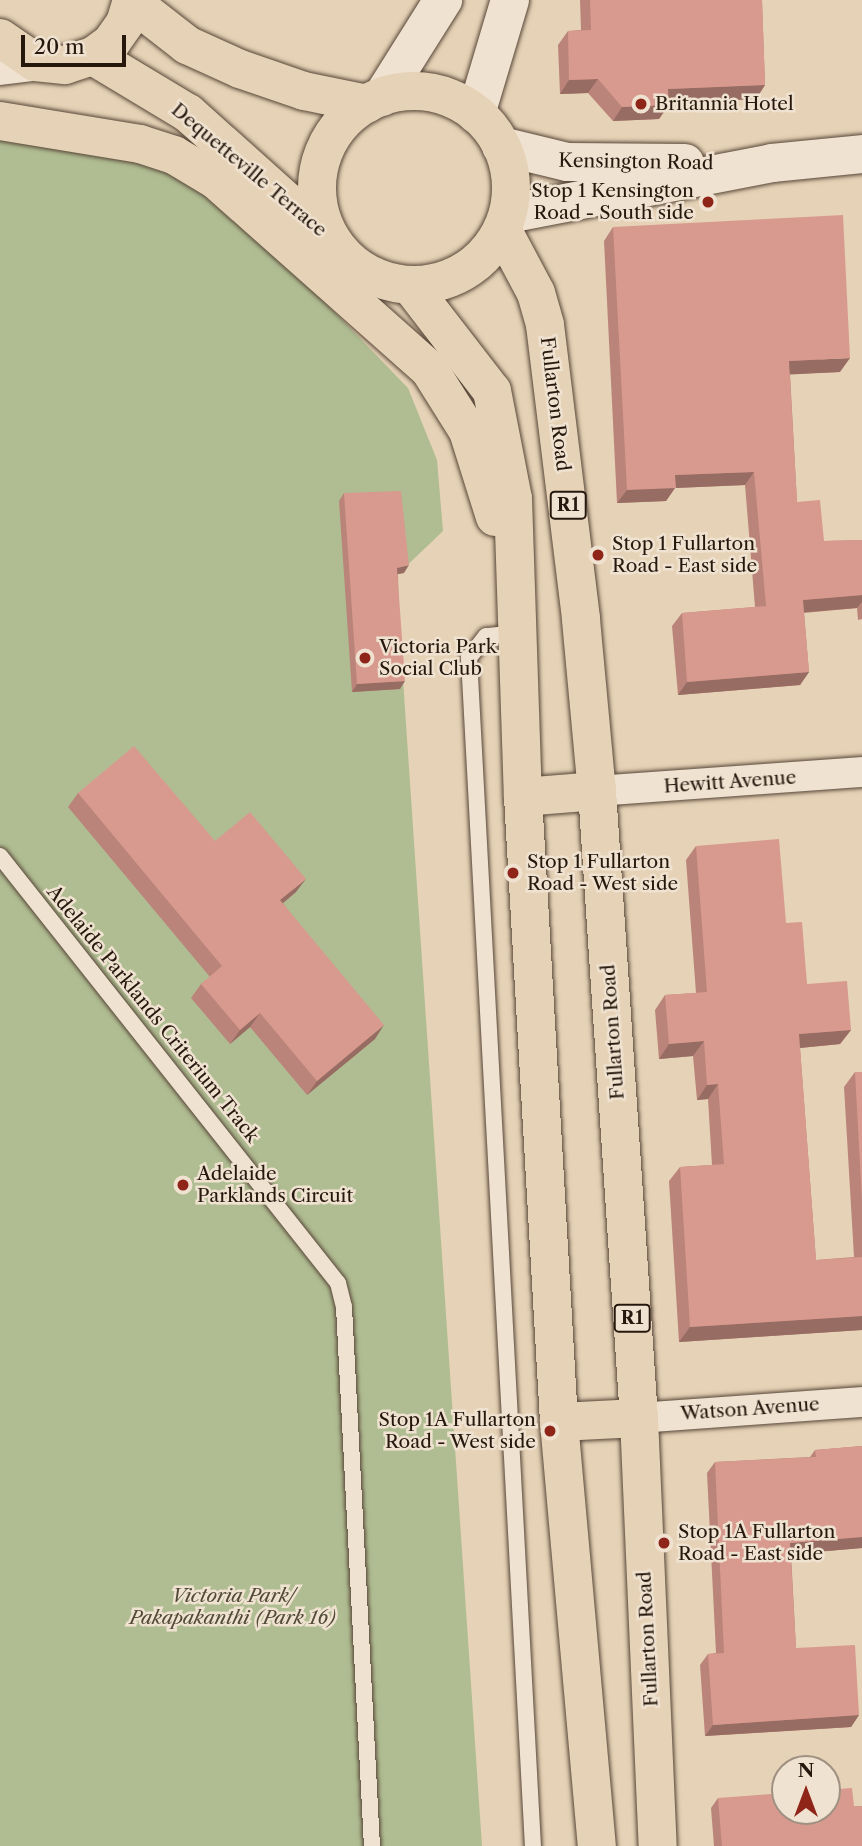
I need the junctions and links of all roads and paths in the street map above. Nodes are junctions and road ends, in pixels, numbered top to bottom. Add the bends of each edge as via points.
1 (443, 0) edge
2 (510, 0) edge
3 (132, 1) edge
4 (0, 38) edge
5 (93, 56) junction
6 (17, 64) edge
7 (374, 100) junction
8 (476, 114) junction
9 (0, 121) edge
10 (502, 146) junction
11 (862, 154) edge
12 (772, 163) junction
13 (505, 221) junction
14 (332, 242) junction
15 (410, 285) junction
16 (517, 629) junction
17 (862, 772) edge
18 (597, 791) junction
19 (523, 797) junction
20 (0, 856) edge
21 (862, 1402) edge
22 (639, 1418) junction
23 (559, 1422) junction
24 (372, 1846) edge
25 (533, 1846) edge
26 (597, 1846) edge
27 (657, 1846) edge

1 - 7 main road
2 - 8 main road
3 - 5 highway via 125,23 111,43
3 - 7 highway via 187,45 240,69 304,91
4 - 6 highway
5 - 6 highway via 65,65
5 - 14 highway, Dequetteville Terrace via 188,113
7 - 8 highway via 402,92 441,95
7 - 14 highway via 341,125 322,154 317,199
8 - 10 highway
9 - 16 highway via 140,144 174,155 216,180 429,369 468,432 489,489
10 - 12 main road, Kensington Road via 567,162
10 - 13 highway via 510,180
11 - 12 main road, Kensington Road
12 - 13 main road, Kensington Road
13 - 15 highway via 480,260 465,271
13 - 18 highway, Fullarton Road / R1 via 536,293 550,350
14 - 15 highway via 366,273
15 - 16 highway via 492,391 513,499
16 - 19 highway
16 - 25 lane via 486,636 470,658
17 - 18 street, Hewitt Avenue
18 - 19 highway
18 - 22 highway, Fullarton Road / R1
19 - 23 highway
20 - 24 lane, Adelaide Parklands Criterium Track via 338,1283 344,1307
21 - 22 street, Watson Avenue
22 - 23 highway
22 - 27 highway, Fullarton Road / R1
23 - 26 highway

